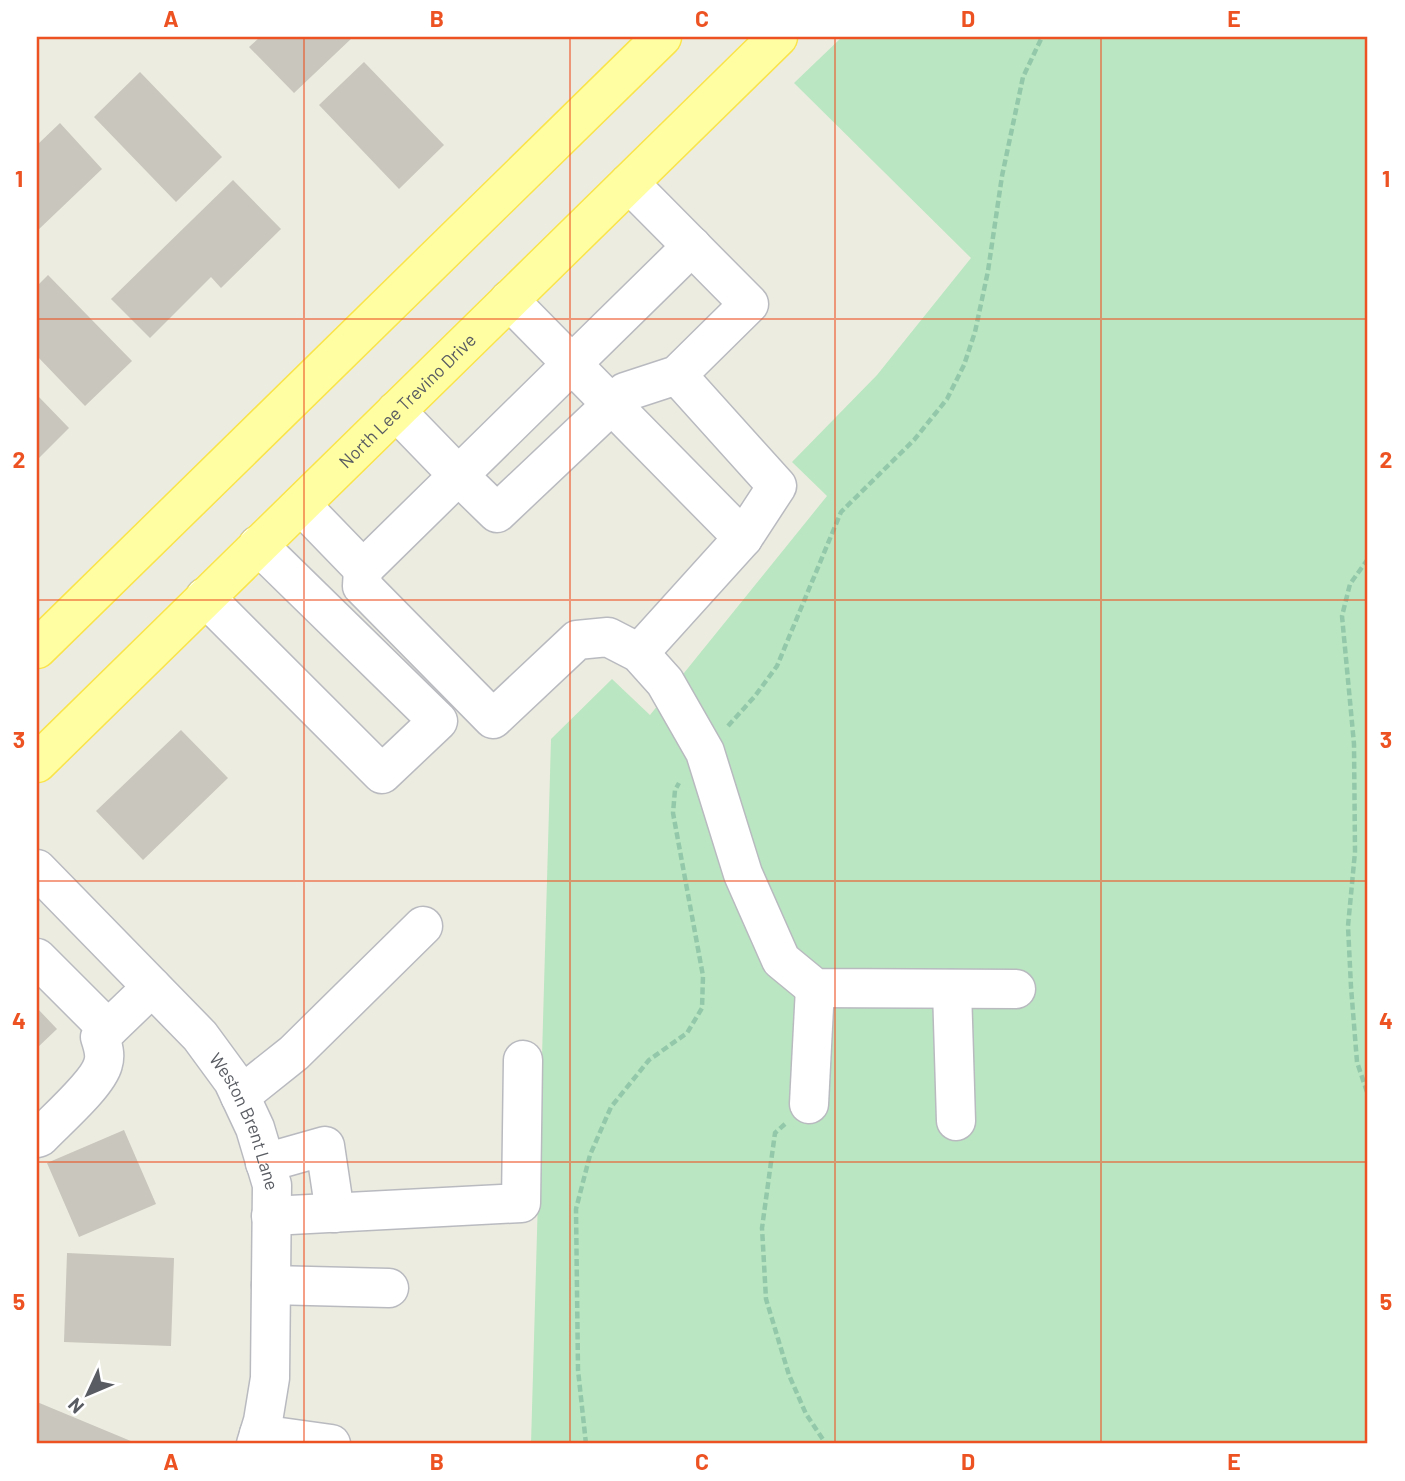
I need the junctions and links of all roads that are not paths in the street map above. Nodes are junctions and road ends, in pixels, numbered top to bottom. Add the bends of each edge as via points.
1 (662, 37) edge
2 (778, 37) edge
3 (629, 183) junction
4 (692, 246) junction
5 (509, 300) junction
6 (572, 364) junction
7 (677, 374) junction
8 (612, 405) junction
9 (396, 411) junction
10 (458, 475) junction
11 (301, 505) junction
12 (743, 538) junction
13 (258, 545) junction
14 (363, 569) junction
15 (205, 597) junction
16 (37, 649) edge
17 (639, 653) junction
18 (37, 763) edge
19 (37, 869) edge
20 (423, 926) dead end
21 (37, 958) edge
22 (152, 987) junction
23 (816, 988) junction
24 (952, 989) junction
25 (1016, 989) dead end
26 (108, 1029) junction
27 (523, 1060) dead end
28 (240, 1096) junction
29 (809, 1104) road end
30 (956, 1121) dead end
31 (37, 1138) edge
32 (265, 1163) junction
33 (335, 1213) junction
34 (271, 1216) junction
35 (271, 1284) junction
36 (389, 1288) dead end
37 (258, 1439) edge
38 (331, 1444) edge

1 - 16 main road
2 - 3 main road, North Lee Trevino Drive
3 - 4 street
3 - 5 main road, North Lee Trevino Drive
4 - 6 street
4 - 7 street via 749,304
5 - 6 street
5 - 9 main road, North Lee Trevino Drive
6 - 8 street
6 - 10 street
7 - 8 street via 625,393
7 - 12 street via 777,486
8 - 10 street via 498,513
8 - 12 street
9 - 10 street
9 - 11 main road, North Lee Trevino Drive
10 - 14 street
11 - 13 main road, North Lee Trevino Drive
11 - 14 street
12 - 17 street
13 - 15 main road, North Lee Trevino Drive
13 - 15 street via 438,721 383,774
14 - 17 street via 362,586 494,719 577,640 608,638
15 - 18 main road, North Lee Trevino Drive
17 - 23 street via 665,682 705,752 743,874 781,960
19 - 22 street, Weston Brent Lane
20 - 28 street via 295,1053
21 - 26 street
22 - 26 street
22 - 28 street, Weston Brent Lane via 200,1037
23 - 24 street
23 - 29 street
24 - 25 street
24 - 30 street
26 - 31 street via 100,1037 104,1063 97,1079
27 - 33 street via 521,1203
28 - 32 street, Weston Brent Lane
32 - 33 street via 325,1146
32 - 34 street, Weston Brent Lane via 272,1185
33 - 34 street
34 - 35 street, Weston Brent Lane
35 - 36 street
35 - 37 street, Weston Brent Lane via 270,1378
37 - 38 street

